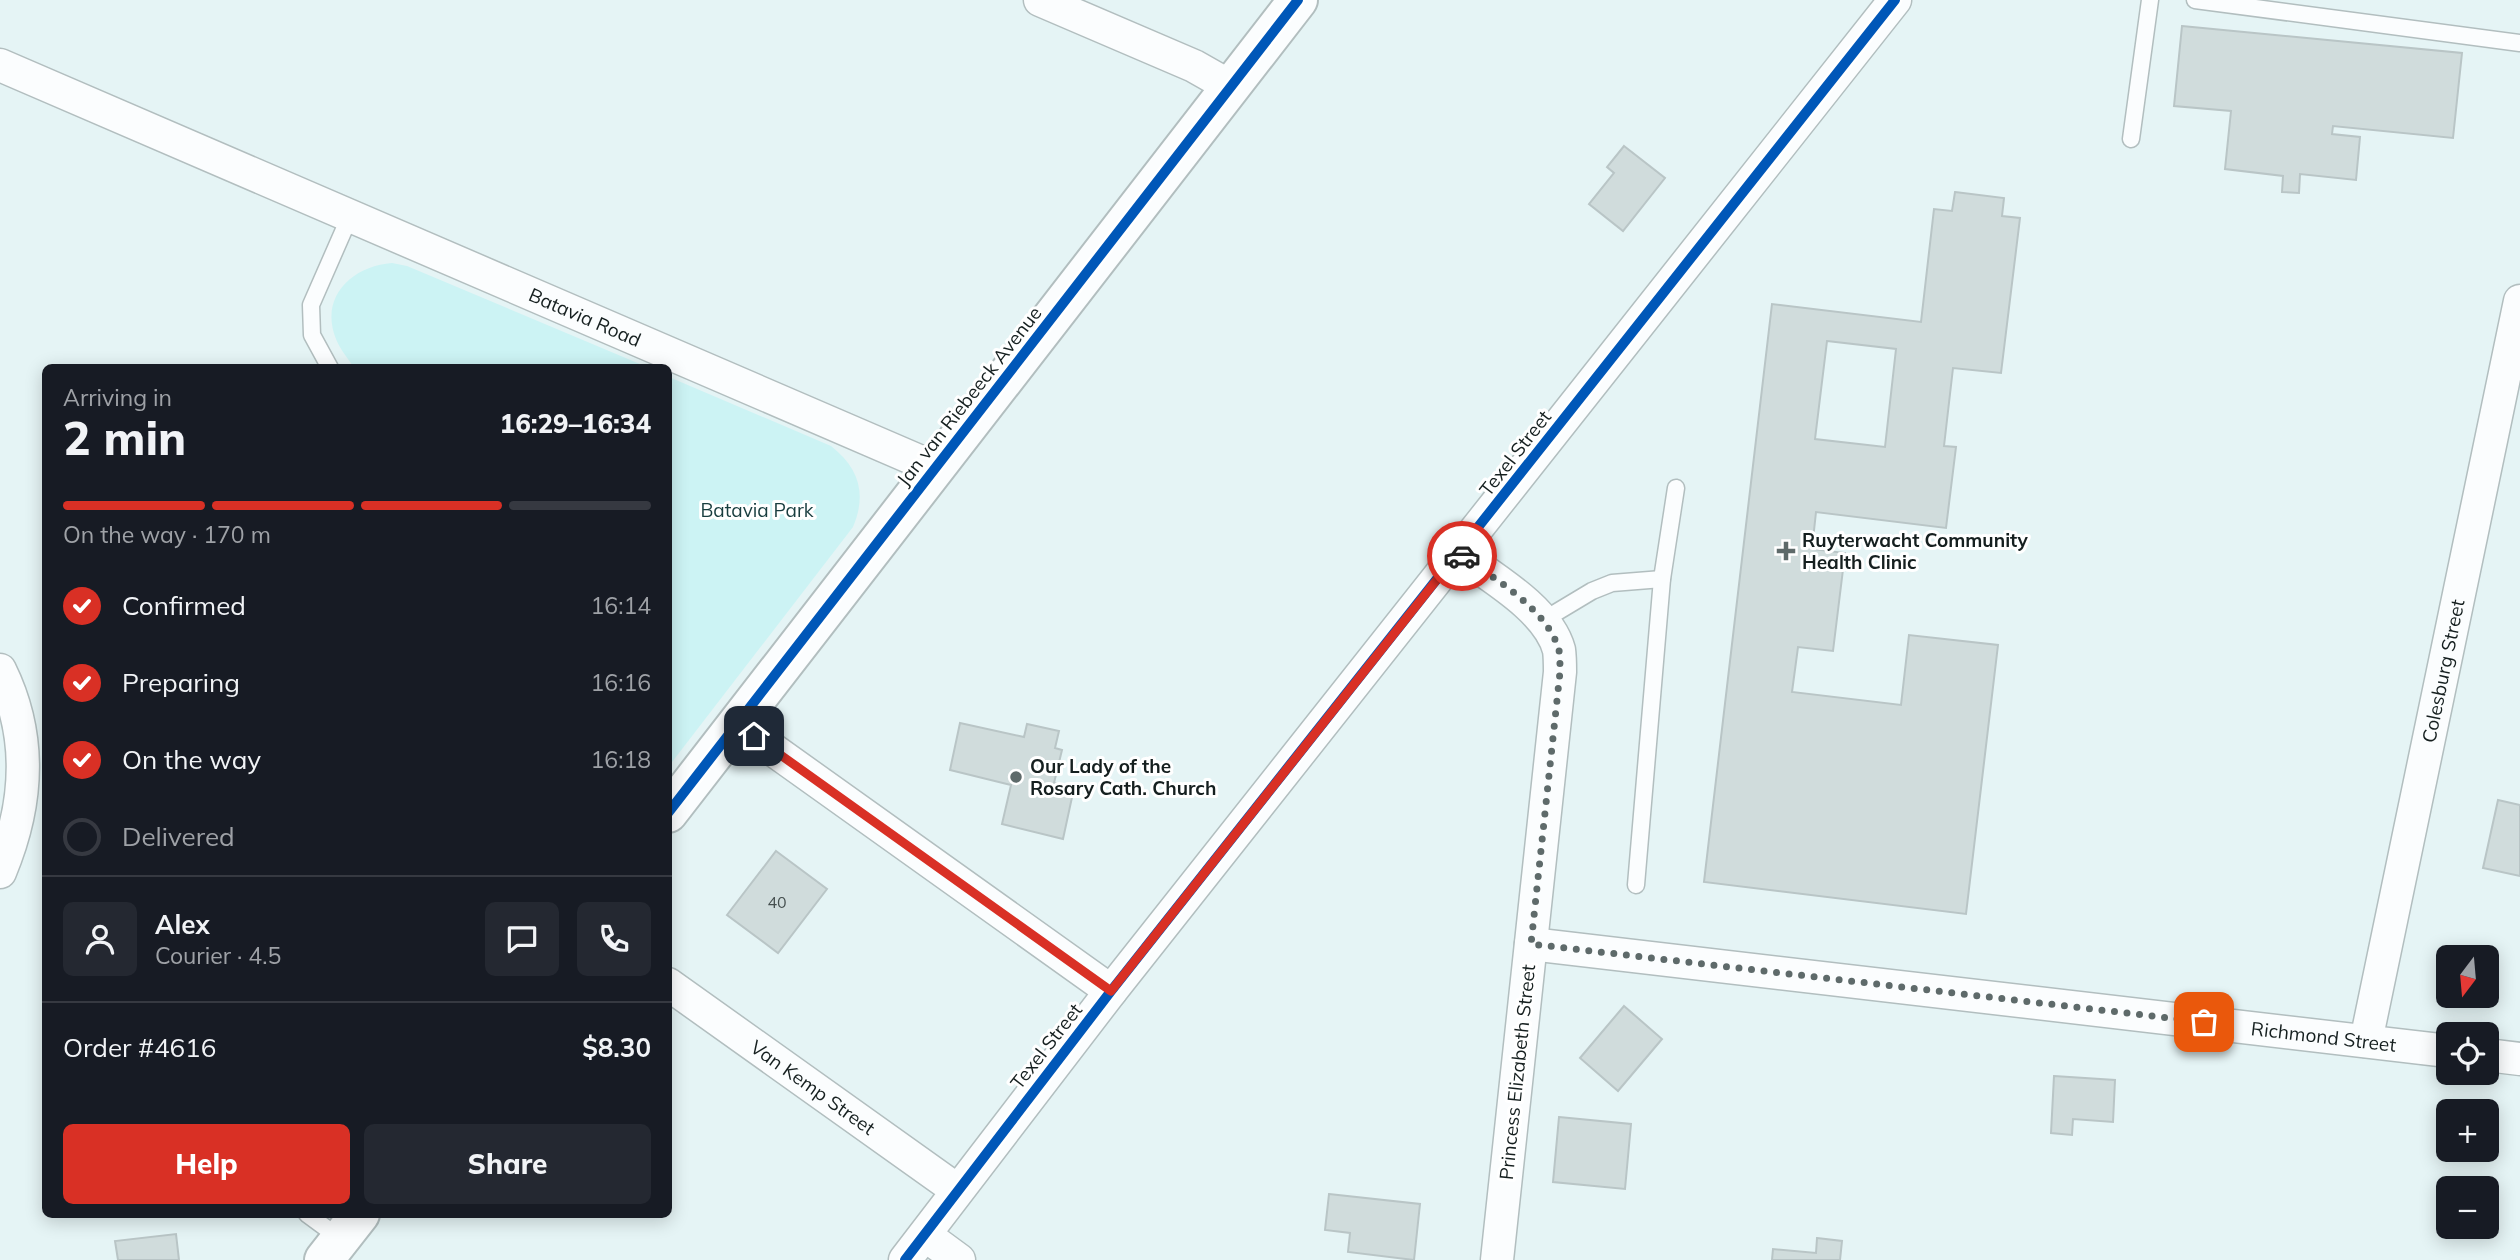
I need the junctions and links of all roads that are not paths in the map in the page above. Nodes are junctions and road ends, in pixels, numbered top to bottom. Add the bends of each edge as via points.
1 (1041, 0) edge
2 (1298, 0) edge
3 (1895, 0) edge
4 (2150, 0) edge
5 (2195, 0) edge
6 (2520, 43) edge
7 (0, 65) edge
8 (1231, 87) junction
9 (2131, 139) dead end
10 (350, 216) junction
11 (2520, 301) edge
12 (327, 364) edge
13 (935, 468) junction
14 (1676, 488) dead end
15 (1458, 553) junction
16 (1662, 579) junction
17 (1542, 621) junction
18 (0, 670) edge
19 (737, 724) junction
20 (672, 808) edge
21 (0, 872) edge
22 (1636, 885) dead end
23 (1531, 944) junction
24 (672, 987) edge
25 (1111, 991) junction
26 (2366, 1041) junction
27 (2436, 1050) edge
28 (2499, 1056) edge
29 (2520, 1059) edge
30 (957, 1191) junction
31 (313, 1218) edge
32 (925, 1235) junction
33 (342, 1238) edge
34 (905, 1260) edge
35 (959, 1260) edge
36 (1497, 1260) edge

1 - 8 street via 1194,66
2 - 8 street, Jan van Riebeeck Avenue
3 - 15 street, Texel Street
4 - 9 lane
5 - 6 lane
7 - 10 street, Batavia Road
8 - 13 street, Jan van Riebeeck Avenue
10 - 12 lane via 311,305 312,335
10 - 13 street, Batavia Road
11 - 26 street, Colesburg Street
13 - 19 street, Jan van Riebeeck Avenue
14 - 16 lane
15 - 17 street, Princess Elizabeth Street via 1501,583
15 - 25 street, Texel Street
16 - 17 lane via 1612,583
16 - 22 lane
17 - 23 street, Princess Elizabeth Street via 1559,651 1560,672
18 - 21 street via 17,717 23,782 19,815
19 - 20 street, Jan van Riebeeck Avenue
19 - 25 street
23 - 26 street, Richmond Street
23 - 36 street, Princess Elizabeth Street
24 - 30 street, Van Kemp Street
25 - 30 street, Texel Street
26 - 27 street, Richmond Street
28 - 29 street
30 - 32 street, Texel Street
31 - 33 lane
32 - 34 street, Texel Street
32 - 35 street

